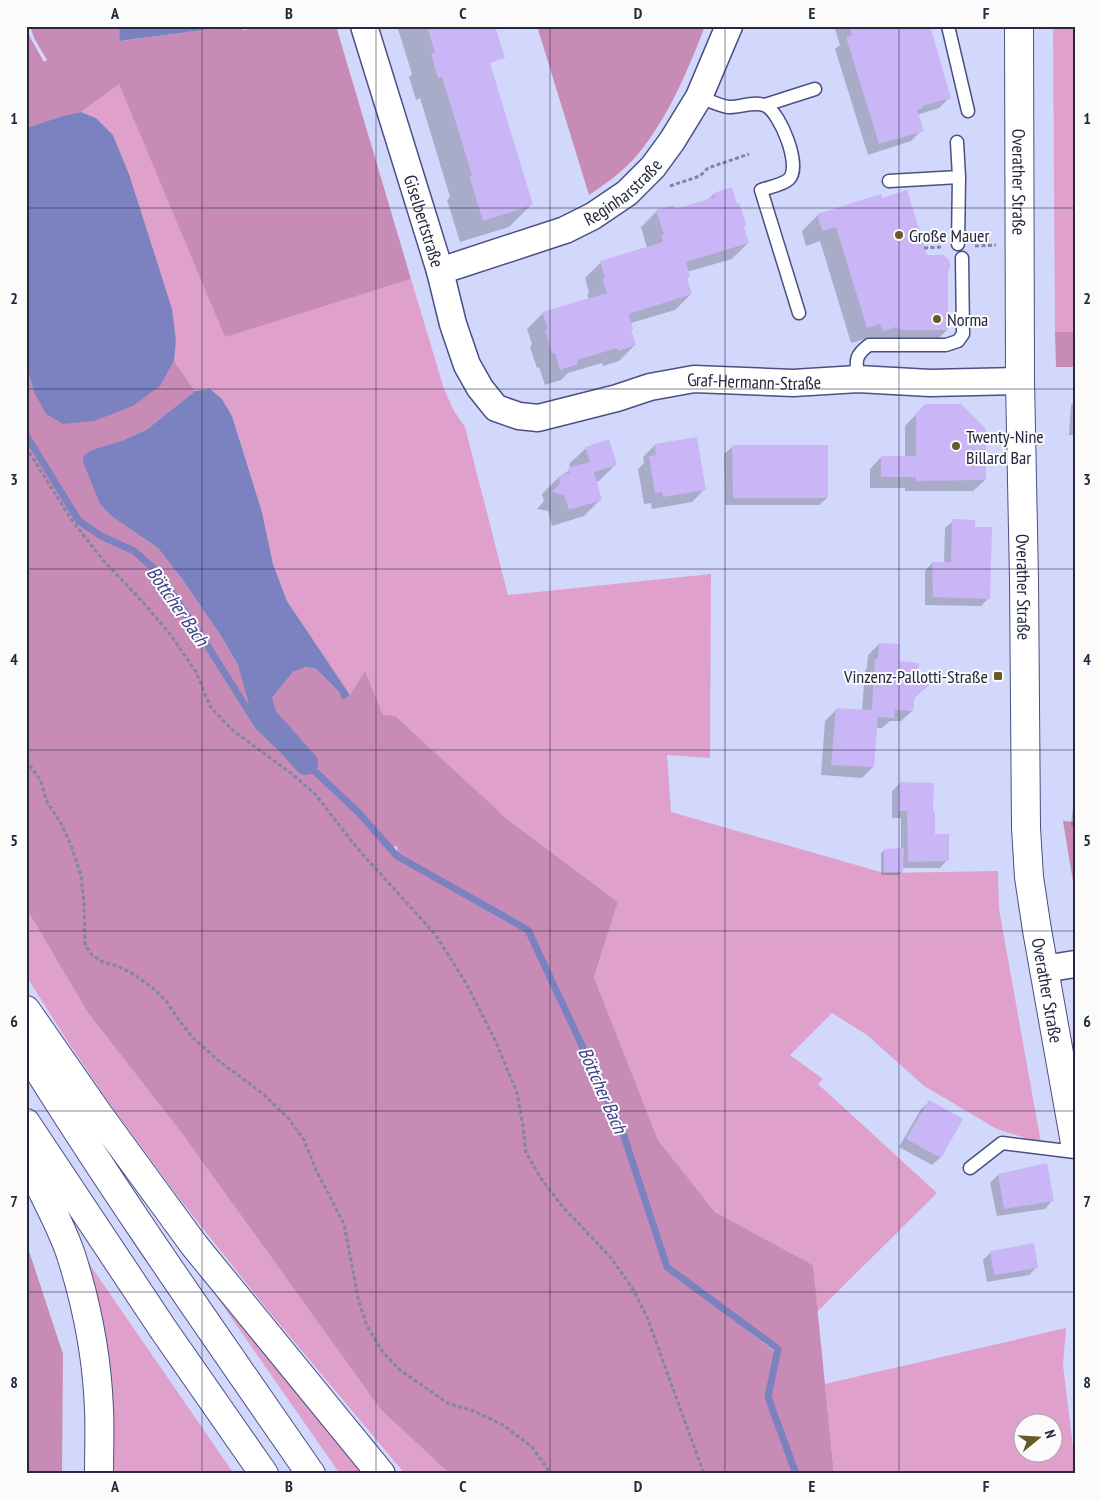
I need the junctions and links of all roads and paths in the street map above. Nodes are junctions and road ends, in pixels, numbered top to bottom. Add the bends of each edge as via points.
1 (364, 26) edge
2 (729, 26) edge
3 (948, 26) edge
4 (1019, 26) edge
5 (815, 89) dead end
6 (699, 97) junction
7 (765, 105) junction
8 (968, 111) dead end
9 (957, 142) dead end
10 (749, 154) dead end
11 (708, 168) dead end
12 (959, 177) junction
13 (889, 181) dead end
14 (958, 244) dead end
15 (962, 258) dead end
16 (440, 271) junction
17 (799, 313) dead end
18 (858, 379) junction
19 (1020, 382) junction
20 (496, 408) joint
21 (26, 447) edge
22 (26, 760) edge
23 (1075, 964) edge
24 (1044, 969) junction
25 (26, 1010) edge
26 (26, 1050) edge
27 (26, 1123) edge
28 (1075, 1143) edge
29 (1075, 1152) edge
30 (26, 1158) edge
31 (970, 1168) dead end
32 (99, 1474) edge
33 (264, 1474) edge
34 (311, 1474) edge
35 (380, 1474) edge
36 (551, 1474) edge
37 (704, 1474) edge

1 - 16 street, Giselbertstraße
2 - 6 street, Reginharstraße
3 - 8 lane
4 - 19 main road, Overather Straße
5 - 7 lane
6 - 7 lane via 729,107
6 - 16 street, Reginharstraße via 652,167 614,203 565,230
7 - 17 lane via 782,125 791,153 793,172 790,179 761,190
9 - 12 lane
10 - 11 path
12 - 13 lane
12 - 14 lane
15 - 18 lane via 963,334 958,341 946,345 870,345 860,352 856,361
16 - 20 street, Giselbertstraße via 467,365
18 - 19 street, Graf-Hermann-Straße
18 - 20 street, Graf-Hermann-Straße via 793,383 694,379 650,387 538,418
19 - 24 main road, Overather Straße via 1026,828 1029,877
21 - 37 path via 71,520 170,634 196,672 210,706 231,729 315,794 357,848 436,934 496,1042 517,1093 526,1152 562,1206 611,1258 633,1289 647,1317
22 - 36 path via 41,781 46,800 62,825 81,876 85,945 103,962 130,972 153,988 193,1038 289,1119 304,1140 344,1224 359,1302 367,1326 382,1351 400,1370 449,1404 474,1411 503,1425 532,1447
23 - 24 street
24 - 28 main road, Overather Straße
25 - 35 main road via 194,1245
26 - 34 main road via 110,1181
27 - 33 main road
29 - 31 lane via 1002,1143
30 - 32 main road via 71,1254 86,1310 96,1367

